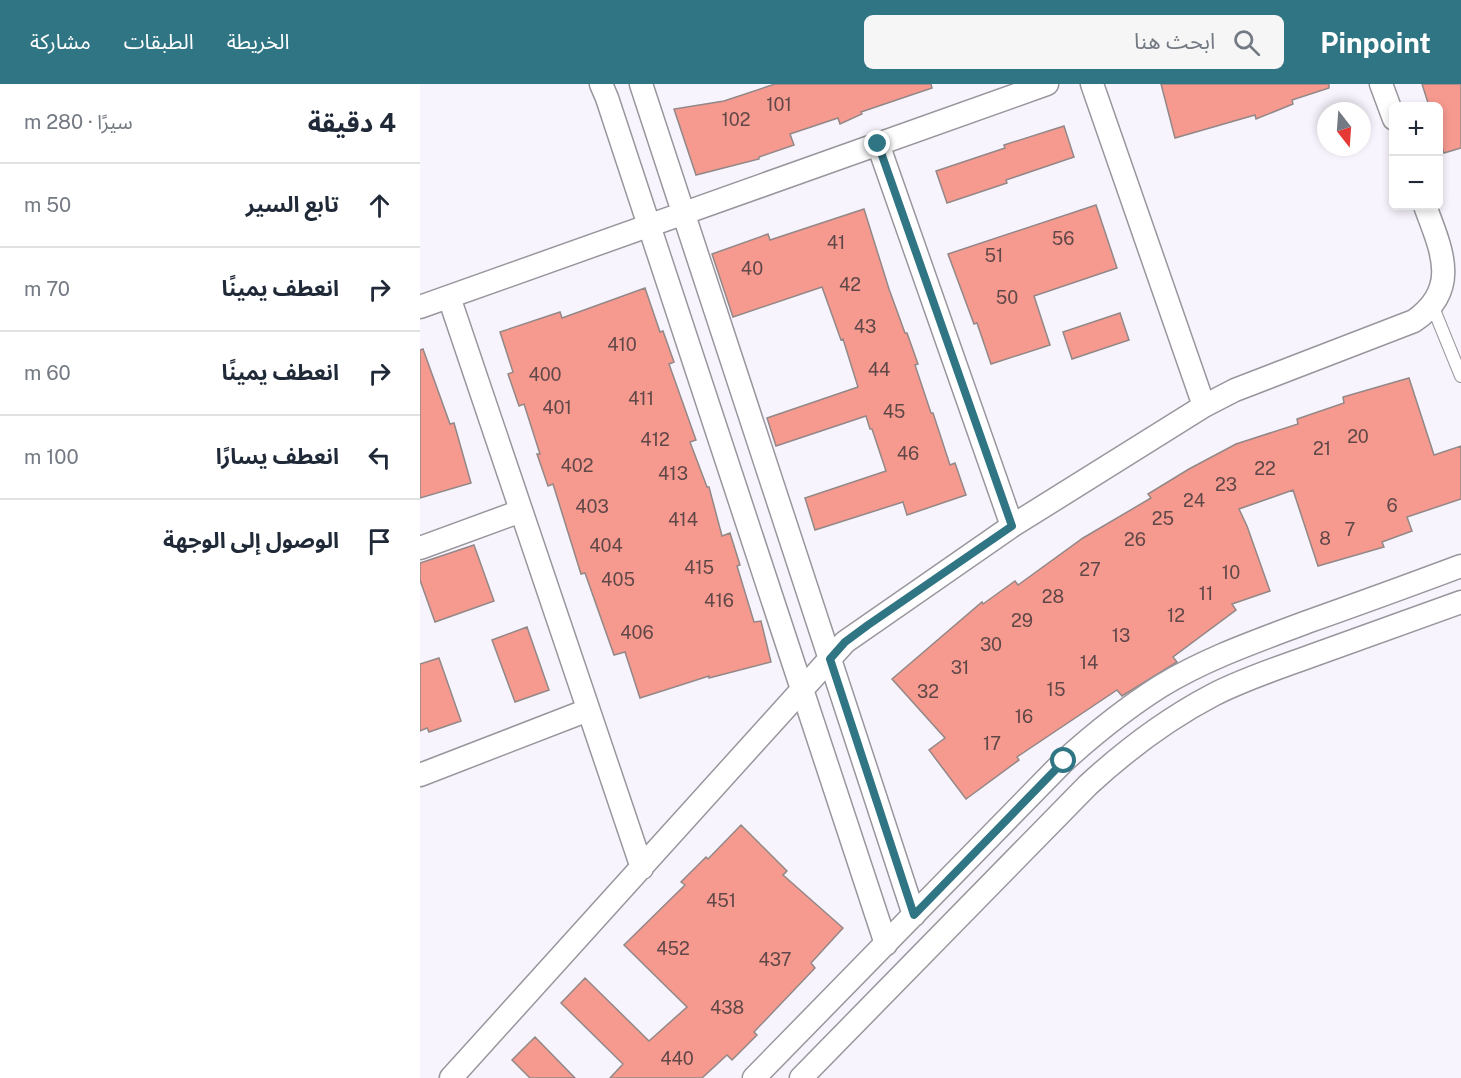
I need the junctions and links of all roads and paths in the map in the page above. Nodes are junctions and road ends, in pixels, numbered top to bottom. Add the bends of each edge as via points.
1 (601, 84) edge
2 (641, 84) edge
3 (1047, 84) edge
4 (1092, 84) edge
5 (1381, 84) edge
6 (1389, 106) edge
7 (878, 144) junction
8 (1426, 210) edge
9 (683, 213) junction
10 (649, 225) junction
11 (449, 297) junction
12 (1432, 305) junction
13 (420, 307) edge
14 (1461, 376) edge
15 (1204, 406) junction
16 (521, 512) junction
17 (1012, 526) junction
18 (420, 548) edge
19 (1461, 566) edge
20 (1461, 602) edge
21 (830, 659) junction
22 (803, 689) junction
23 (588, 710) junction
24 (420, 775) edge
25 (642, 868) junction
26 (914, 915) junction
27 (886, 944) junction
28 (451, 1078) edge
29 (754, 1078) edge
30 (801, 1078) edge

1 - 10 street
2 - 9 street
3 - 7 street
4 - 15 street
5 - 6 street
7 - 9 street
7 - 17 street
8 - 12 street via 1445,269
9 - 10 street
9 - 21 street
10 - 11 street
10 - 22 street
11 - 13 street
11 - 16 street
12 - 14 lane
12 - 15 street via 1414,321 1235,390
15 - 17 street
16 - 18 street
16 - 23 street
17 - 21 street via 868,625
19 - 26 street via 1237,647 1162,685 1126,709 1064,761
20 - 30 street via 1250,679 1188,709 1146,736 1088,785
21 - 22 street
21 - 26 street
22 - 25 street
22 - 27 street
23 - 24 street
23 - 25 street
25 - 28 street
26 - 27 street
27 - 29 street

